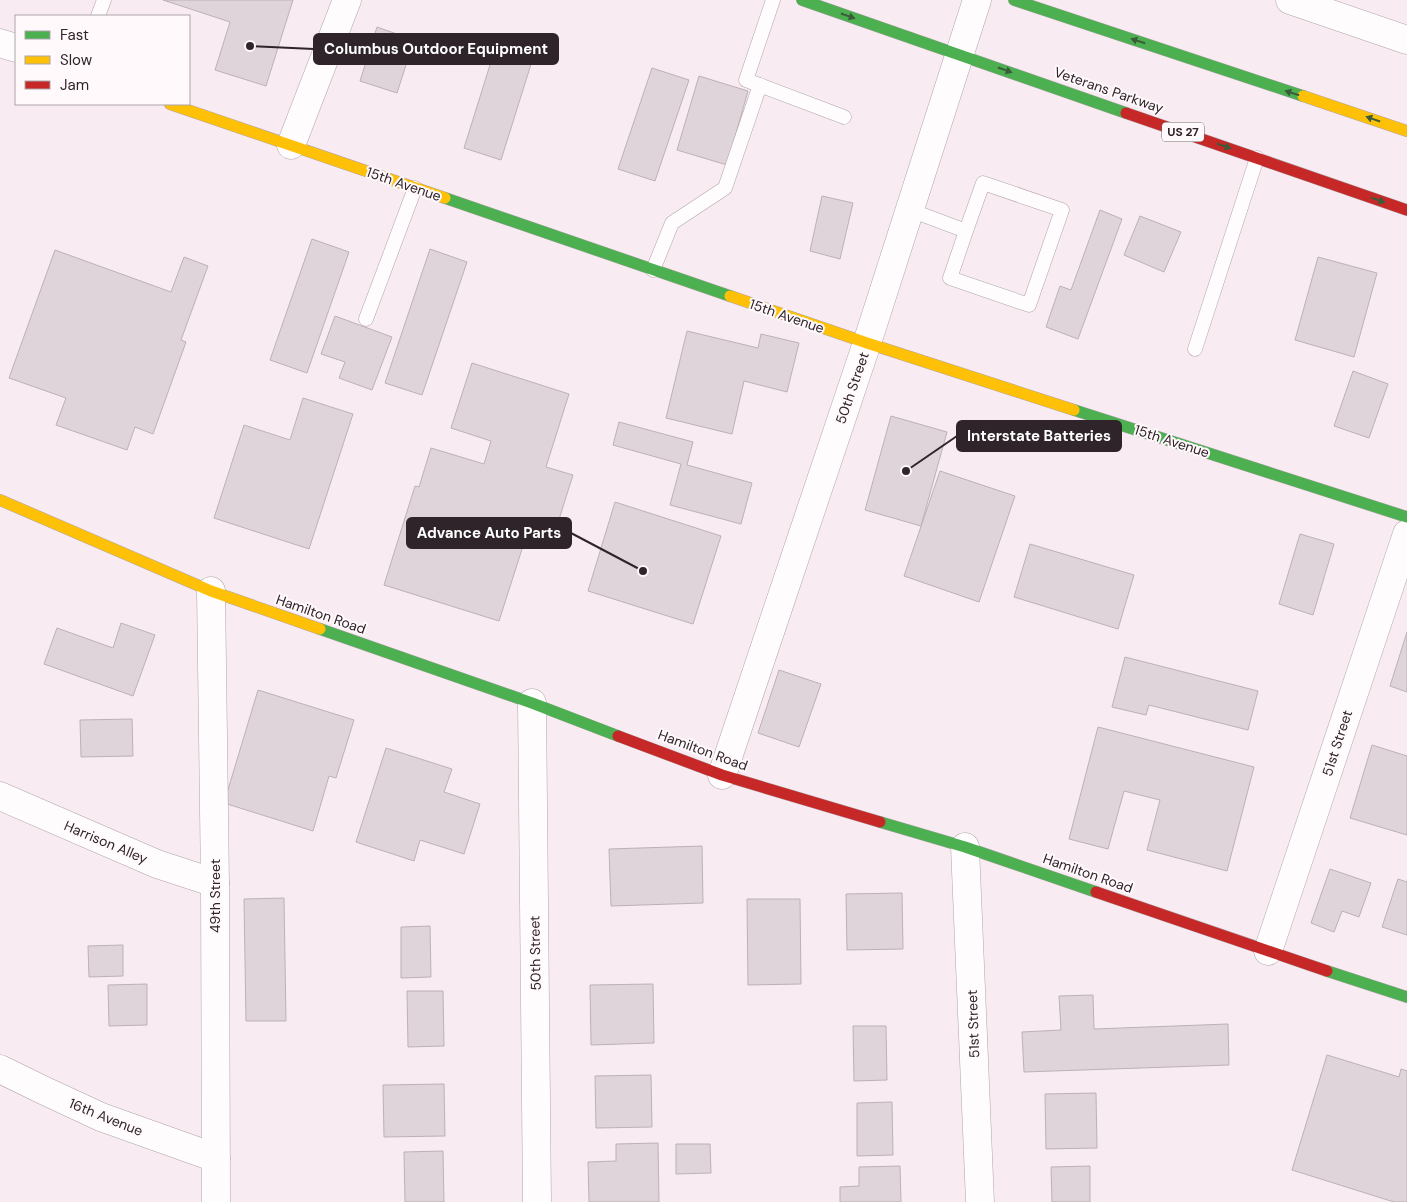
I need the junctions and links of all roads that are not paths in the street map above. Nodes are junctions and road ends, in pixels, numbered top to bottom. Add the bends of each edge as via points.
1 (104, 0) edge
2 (347, 0) edge
3 (773, 0) edge
4 (802, 0) edge
5 (977, 0) edge
6 (1014, 0) edge
7 (1290, 0) edge
8 (98, 15) edge
9 (1407, 40) edge
10 (0, 43) edge
11 (15, 48) edge
12 (959, 54) junction
13 (760, 85) junction
14 (173, 105) edge
15 (844, 117) dead end
16 (1407, 131) edge
17 (291, 145) junction
18 (1257, 158) junction
19 (415, 188) junction
20 (910, 210) junction
21 (1407, 210) edge
22 (966, 231) junction
23 (653, 270) junction
24 (366, 319) dead end
25 (867, 343) junction
26 (1194, 349) dead end
27 (0, 500) edge
28 (1407, 517) edge
29 (1407, 534) edge
30 (210, 591) junction
31 (532, 704) junction
32 (722, 775) junction
33 (0, 796) edge
34 (965, 847) junction
35 (215, 883) junction
36 (1268, 951) junction
37 (1407, 997) edge
38 (0, 1069) edge
39 (216, 1158) junction
40 (216, 1202) edge
41 (537, 1202) edge
42 (980, 1202) edge

1 - 8 lane
2 - 17 street
3 - 13 lane via 746,80
4 -> 12 street, Veterans Parkway / US 27
5 - 12 street, 50th Street
16 -> 6 street
7 - 9 street
10 - 11 street
12 -> 18 street, Veterans Parkway / US 27
12 - 20 street, 50th Street
13 - 15 lane
13 - 23 lane via 724,188 672,222
14 - 17 street, 15th Avenue
17 - 19 street, 15th Avenue
18 -> 21 street, Veterans Parkway / US 27
18 - 26 lane
19 - 23 street, 15th Avenue
19 - 24 lane
20 - 22 lane
20 - 25 street, 50th Street
22 - 22 lane via 950,278 1030,305 1062,210 983,183
23 - 25 street, 15th Avenue
25 - 28 street, 15th Avenue
25 - 32 street, 50th Street
27 - 30 street, Hamilton Road
29 - 36 street, 51st Street
30 - 31 street, Hamilton Road
30 - 35 street, 49th Street
31 - 32 street, Hamilton Road
31 - 41 street, 50th Street
32 - 34 street, Hamilton Road
33 - 35 street, Harrison Alley via 157,864
34 - 36 street, Hamilton Road
34 - 42 street, 51st Street
35 - 39 street, 49th Street
36 - 37 street, Hamilton Road
38 - 39 street, 16th Avenue via 101,1117
39 - 40 street, 49th Street

